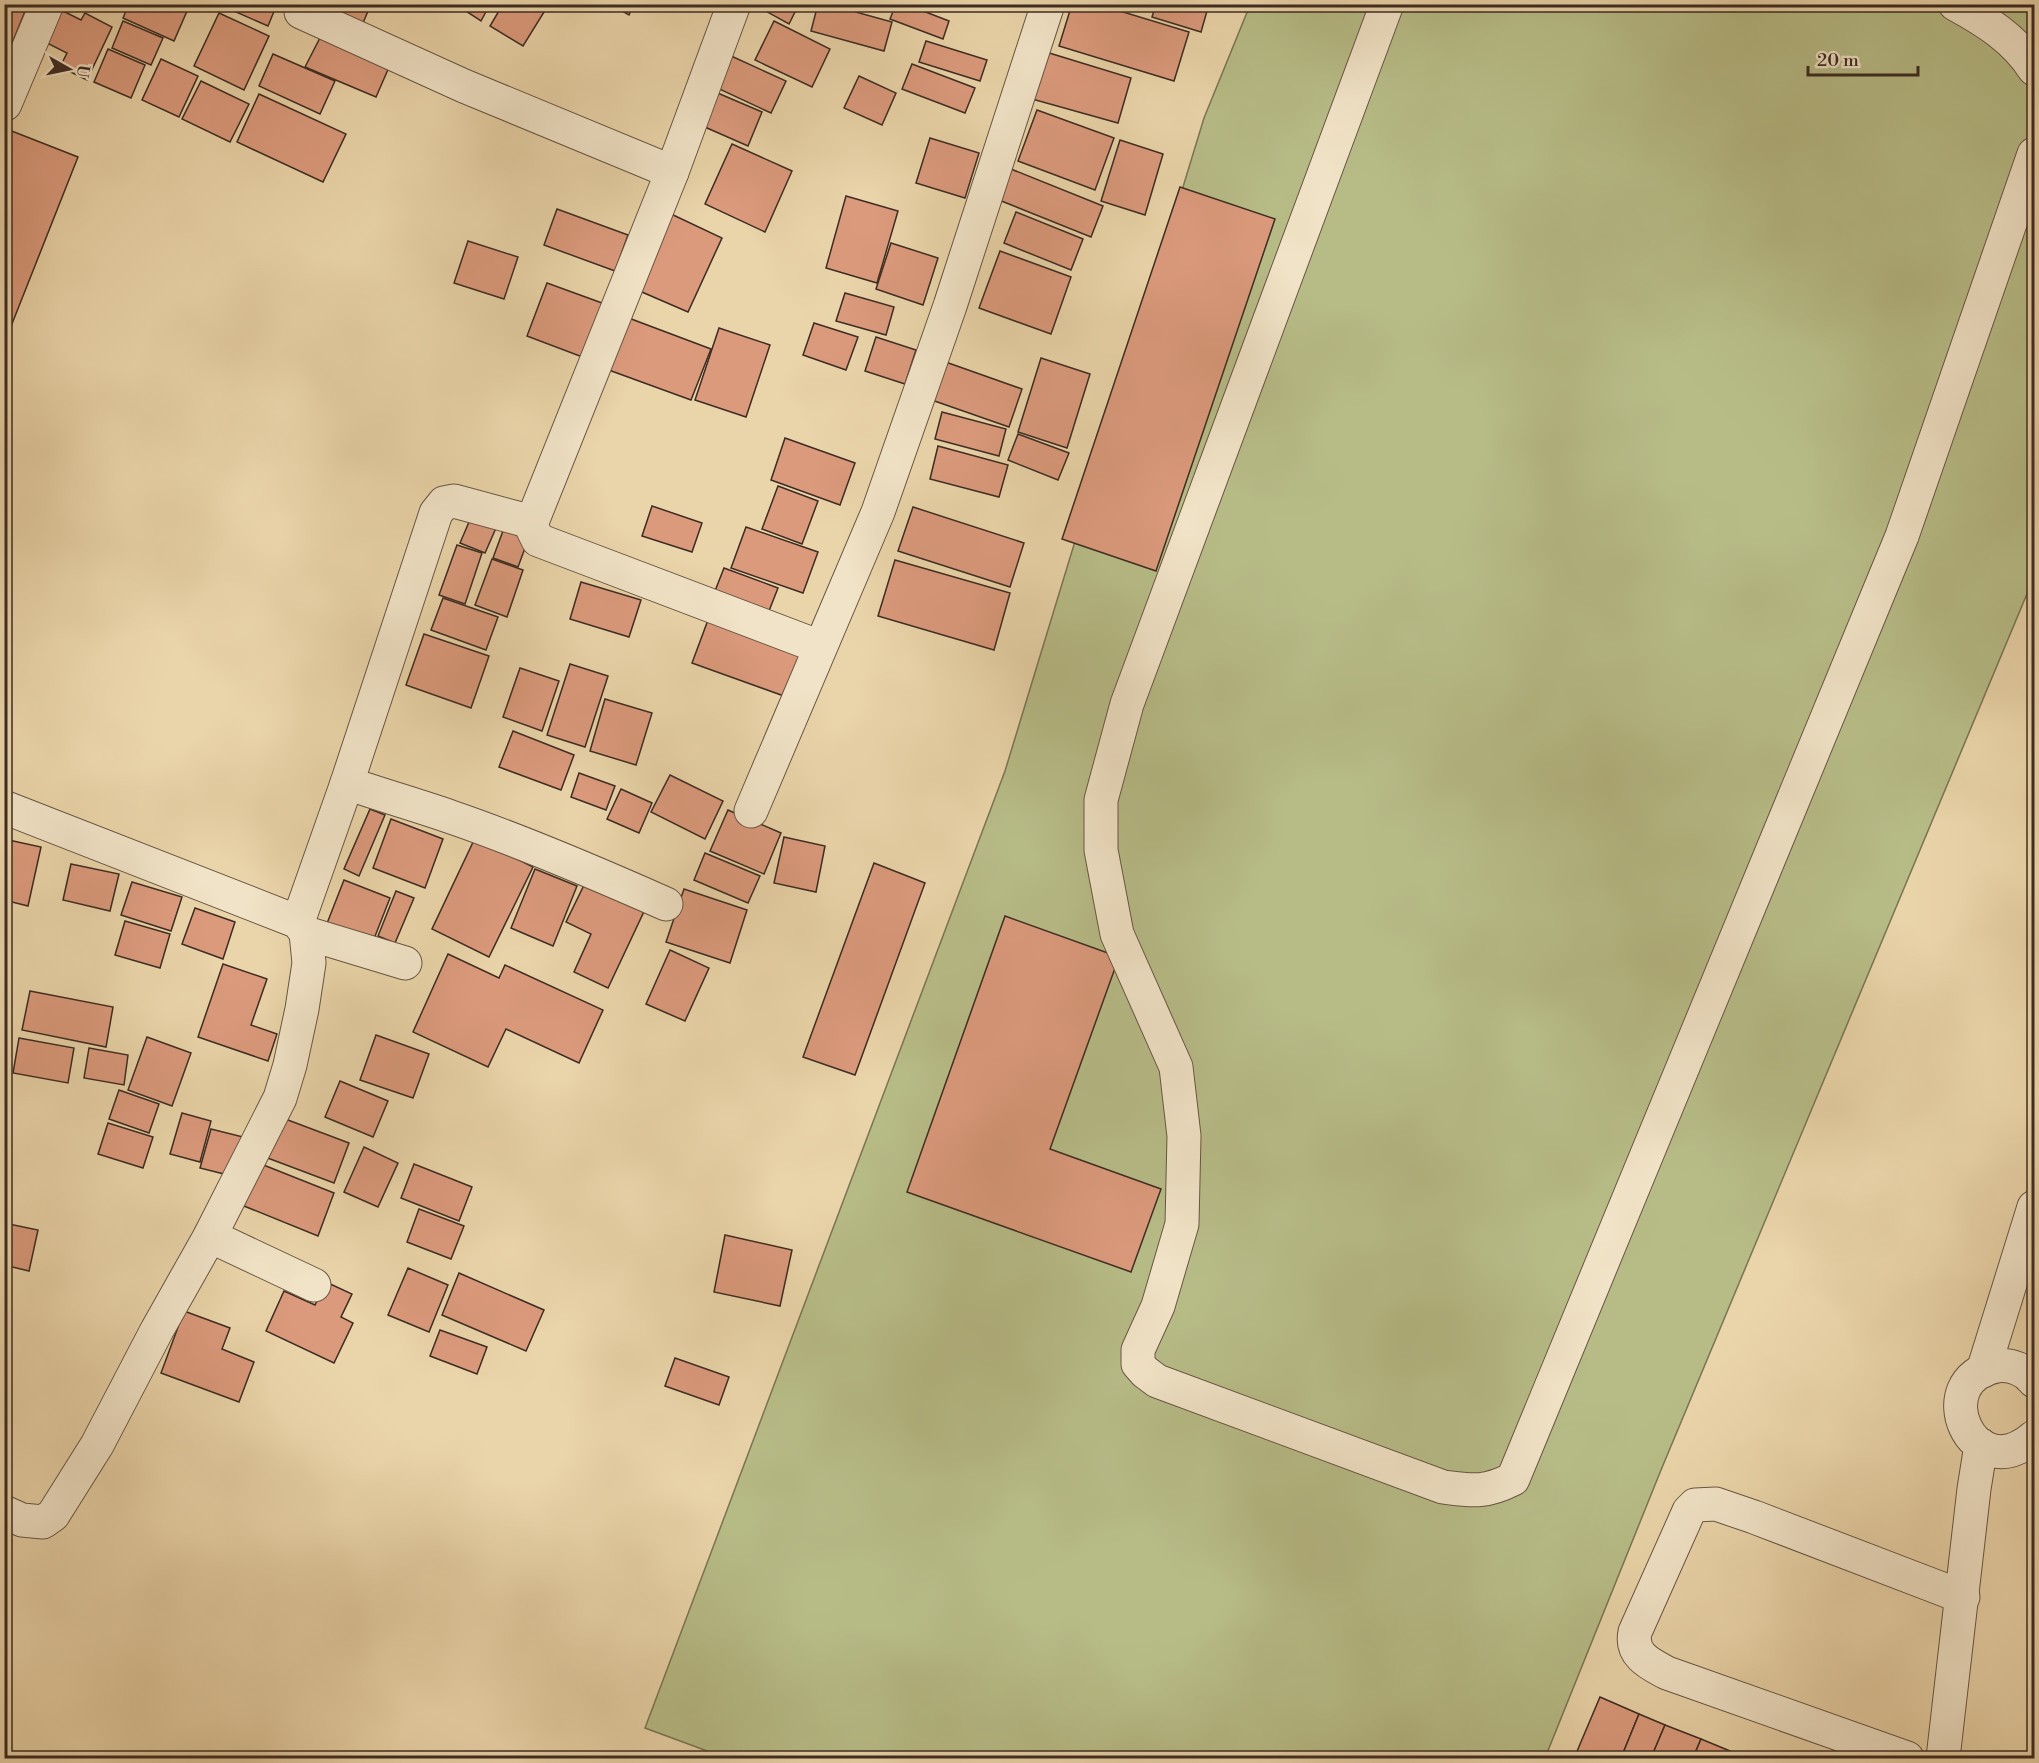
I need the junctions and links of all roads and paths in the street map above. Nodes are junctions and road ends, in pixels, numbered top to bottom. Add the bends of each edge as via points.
1 (47, 4) edge
2 (734, 4) edge
3 (1048, 4) edge
4 (1387, 4) edge
5 (1955, 4) edge
6 (301, 12) dead end
7 (2034, 69) edge
8 (5, 104) edge
9 (2034, 154) edge
10 (672, 172) junction
11 (532, 522) junction
12 (820, 647) junction
13 (347, 783) junction
14 (4, 807) edge
15 (751, 810) dead end
16 (666, 904) dead end
17 (302, 928) junction
18 (405, 963) dead end
19 (2034, 1207) edge
20 (210, 1236) junction
21 (314, 1285) dead end
22 (1983, 1371) junction
23 (2033, 1371) edge
24 (2015, 1449) edge
25 (4, 1512) edge
26 (1963, 1597) junction
27 (1907, 1758) edge
28 (1943, 1758) edge

1 - 8 street
2 - 10 street
3 - 12 street via 878,512
4 - 9 street via 1127,704 1101,800 1101,850 1117,934 1176,1067 1184,1136 1182,1224 1158,1306 1138,1350 1137,1364 1157,1381 1443,1487 1477,1491 1513,1479 1902,536
5 - 7 street via 1984,20 2022,50
6 - 10 street via 464,86
10 - 11 street
11 - 12 street via 538,540
11 - 13 street via 454,501 444,503 436,513
12 - 15 street
13 - 16 street via 586,868
13 - 17 street
14 - 17 street
17 - 18 street
17 - 20 street via 309,963 291,1065 280,1098
19 - 22 street
20 - 21 street
20 - 25 street via 97,1445 53,1515 43,1522 22,1520
22 - 23 street via 1999,1366
22 - 24 street via 1969,1382 1961,1398 1960,1417 1968,1433
24 - 26 street via 1974,1489
26 - 27 street via 1754,1517 1705,1503 1689,1511 1635,1632 1634,1648 1639,1655 1667,1673
26 - 28 street

